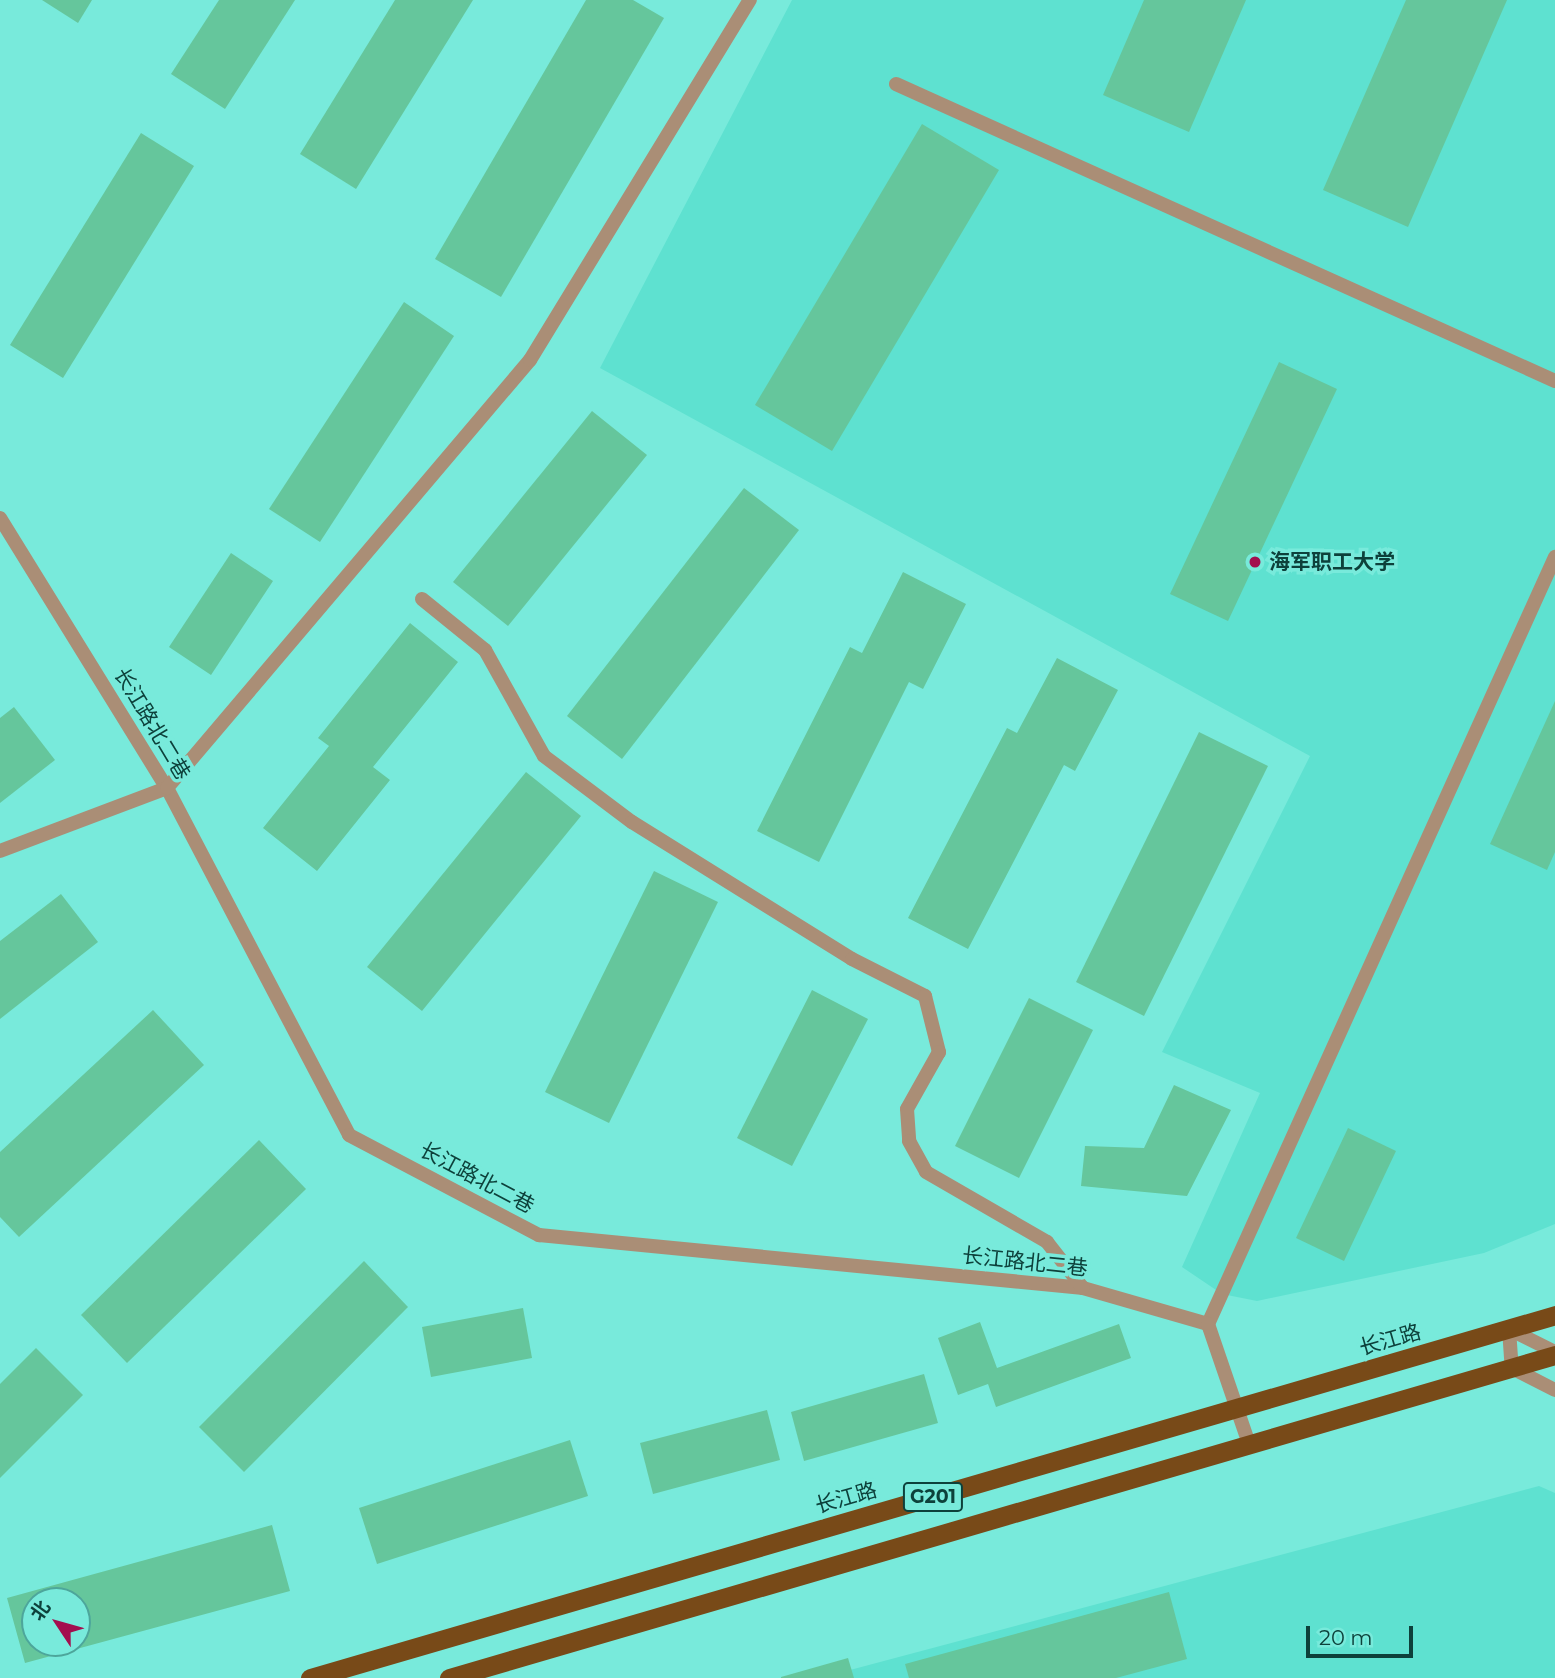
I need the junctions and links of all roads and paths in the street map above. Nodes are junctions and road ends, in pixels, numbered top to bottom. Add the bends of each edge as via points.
1 (750, 0) edge
2 (896, 84) dead end
3 (1555, 381) edge
4 (0, 518) edge
5 (1555, 557) edge
6 (422, 599) dead end
7 (167, 788) junction
8 (0, 851) edge
9 (1083, 1288) junction
10 (1555, 1315) edge
11 (1208, 1324) junction
12 (1509, 1329) junction
13 (1555, 1353) edge
14 (1511, 1368) junction
15 (1555, 1390) edge
16 (1236, 1408) junction
17 (1249, 1444) junction
18 (310, 1678) edge
19 (449, 1678) edge

1 - 7 street via 530,360
2 - 3 street
4 - 7 street, 长江路北二巷
5 - 11 street
6 - 9 street via 485,650 544,756 632,822 852,958 925,996 939,1052 906,1109 909,1141 926,1172 1047,1242
7 - 8 street
7 - 9 street, 长江路北二巷 via 349,1135 539,1235
9 - 11 street, 长江路北二巷
10 - 12 highway, 长江路 / G201
11 - 16 street
12 - 13 street
12 - 14 street
12 - 16 highway, 长江路 / G201
13 - 14 highway, G201
14 - 15 street
14 - 17 highway, G201
16 - 17 street
16 - 18 highway, 长江路 / G201
17 - 19 highway, G201

